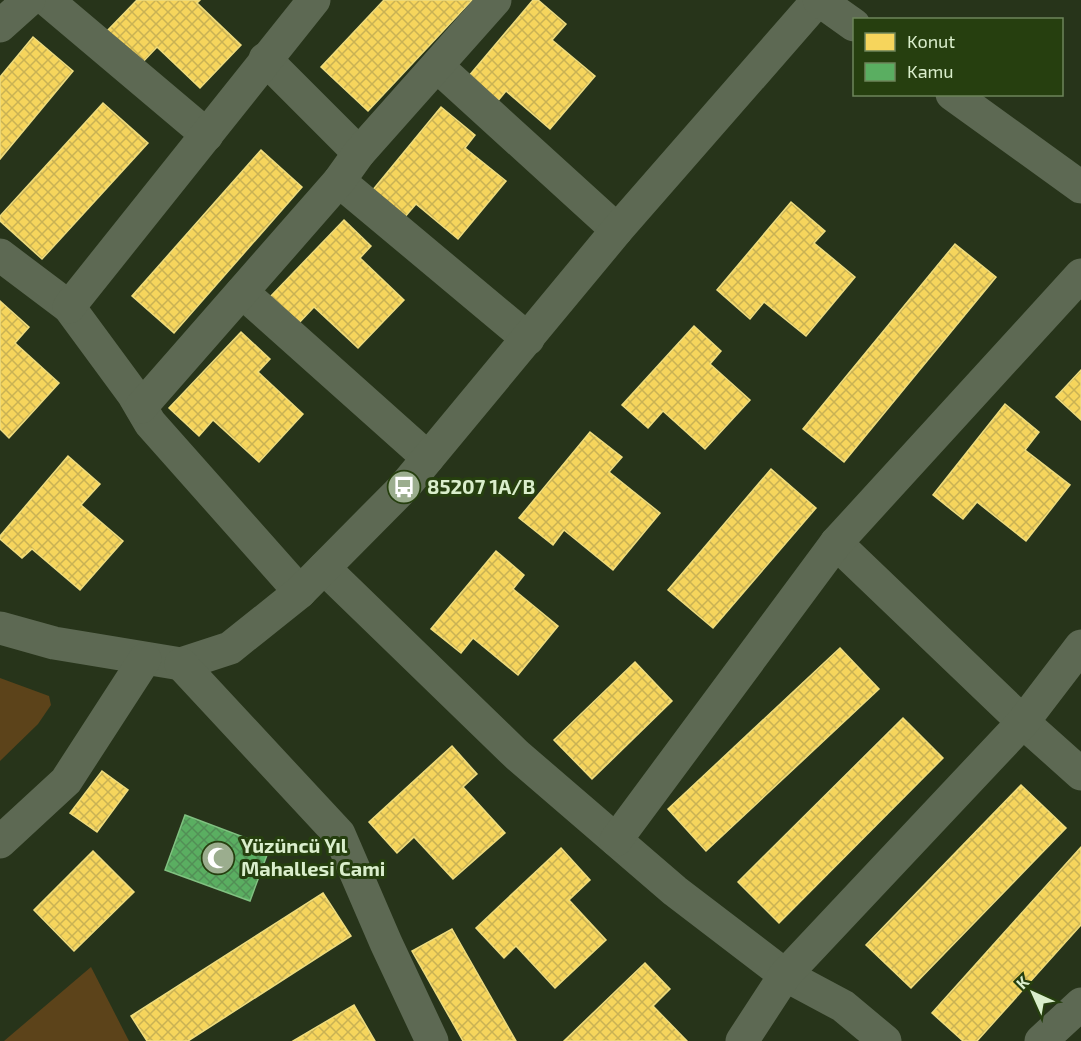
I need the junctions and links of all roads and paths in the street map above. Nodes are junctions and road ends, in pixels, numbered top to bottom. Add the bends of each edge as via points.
1 (29, 0) edge
2 (47, 0) edge
3 (314, 0) edge
4 (495, 0) edge
5 (818, 0) edge
6 (853, 25) edge
7 (0, 26) edge
8 (265, 59) junction
9 (438, 66) junction
10 (955, 96) edge
11 (207, 135) junction
12 (359, 153) junction
13 (339, 181) junction
14 (1081, 187) edge
15 (617, 230) junction
16 (0, 255) edge
17 (1081, 274) edge
18 (242, 292) junction
19 (69, 307) junction
20 (528, 339) junction
21 (141, 407) junction
22 (428, 458) junction
23 (836, 543) junction
24 (324, 568) junction
25 (300, 592) junction
26 (0, 628) edge
27 (1081, 645) edge
28 (145, 659) junction
29 (181, 664) junction
30 (1023, 722) junction
31 (1081, 774) edge
32 (616, 840) junction
33 (0, 842) edge
34 (784, 975) junction
35 (1081, 1004) edge
36 (432, 1041) edge
37 (742, 1041) edge
38 (885, 1041) edge
39 (1041, 1041) edge

1 - 7 street
2 - 11 street
3 - 8 street
4 - 9 street
5 - 6 street
5 - 15 street
8 - 11 street
8 - 12 street
9 - 12 street
9 - 15 street
10 - 14 street
11 - 19 street
12 - 13 street
13 - 18 street
13 - 20 street
15 - 20 street
16 - 19 street
17 - 23 street
18 - 21 street
18 - 22 street
19 - 21 street
20 - 22 street
21 - 25 street via 150,423
22 - 24 street
23 - 30 street
23 - 32 street
24 - 25 street
24 - 32 street via 517,755
25 - 29 street via 230,648
26 - 28 street via 54,643
27 - 30 street
28 - 29 street
28 - 33 street via 66,781
29 - 36 street via 339,834
30 - 31 street
30 - 34 street
32 - 34 street
34 - 37 street
34 - 38 street via 843,1006
35 - 39 street

